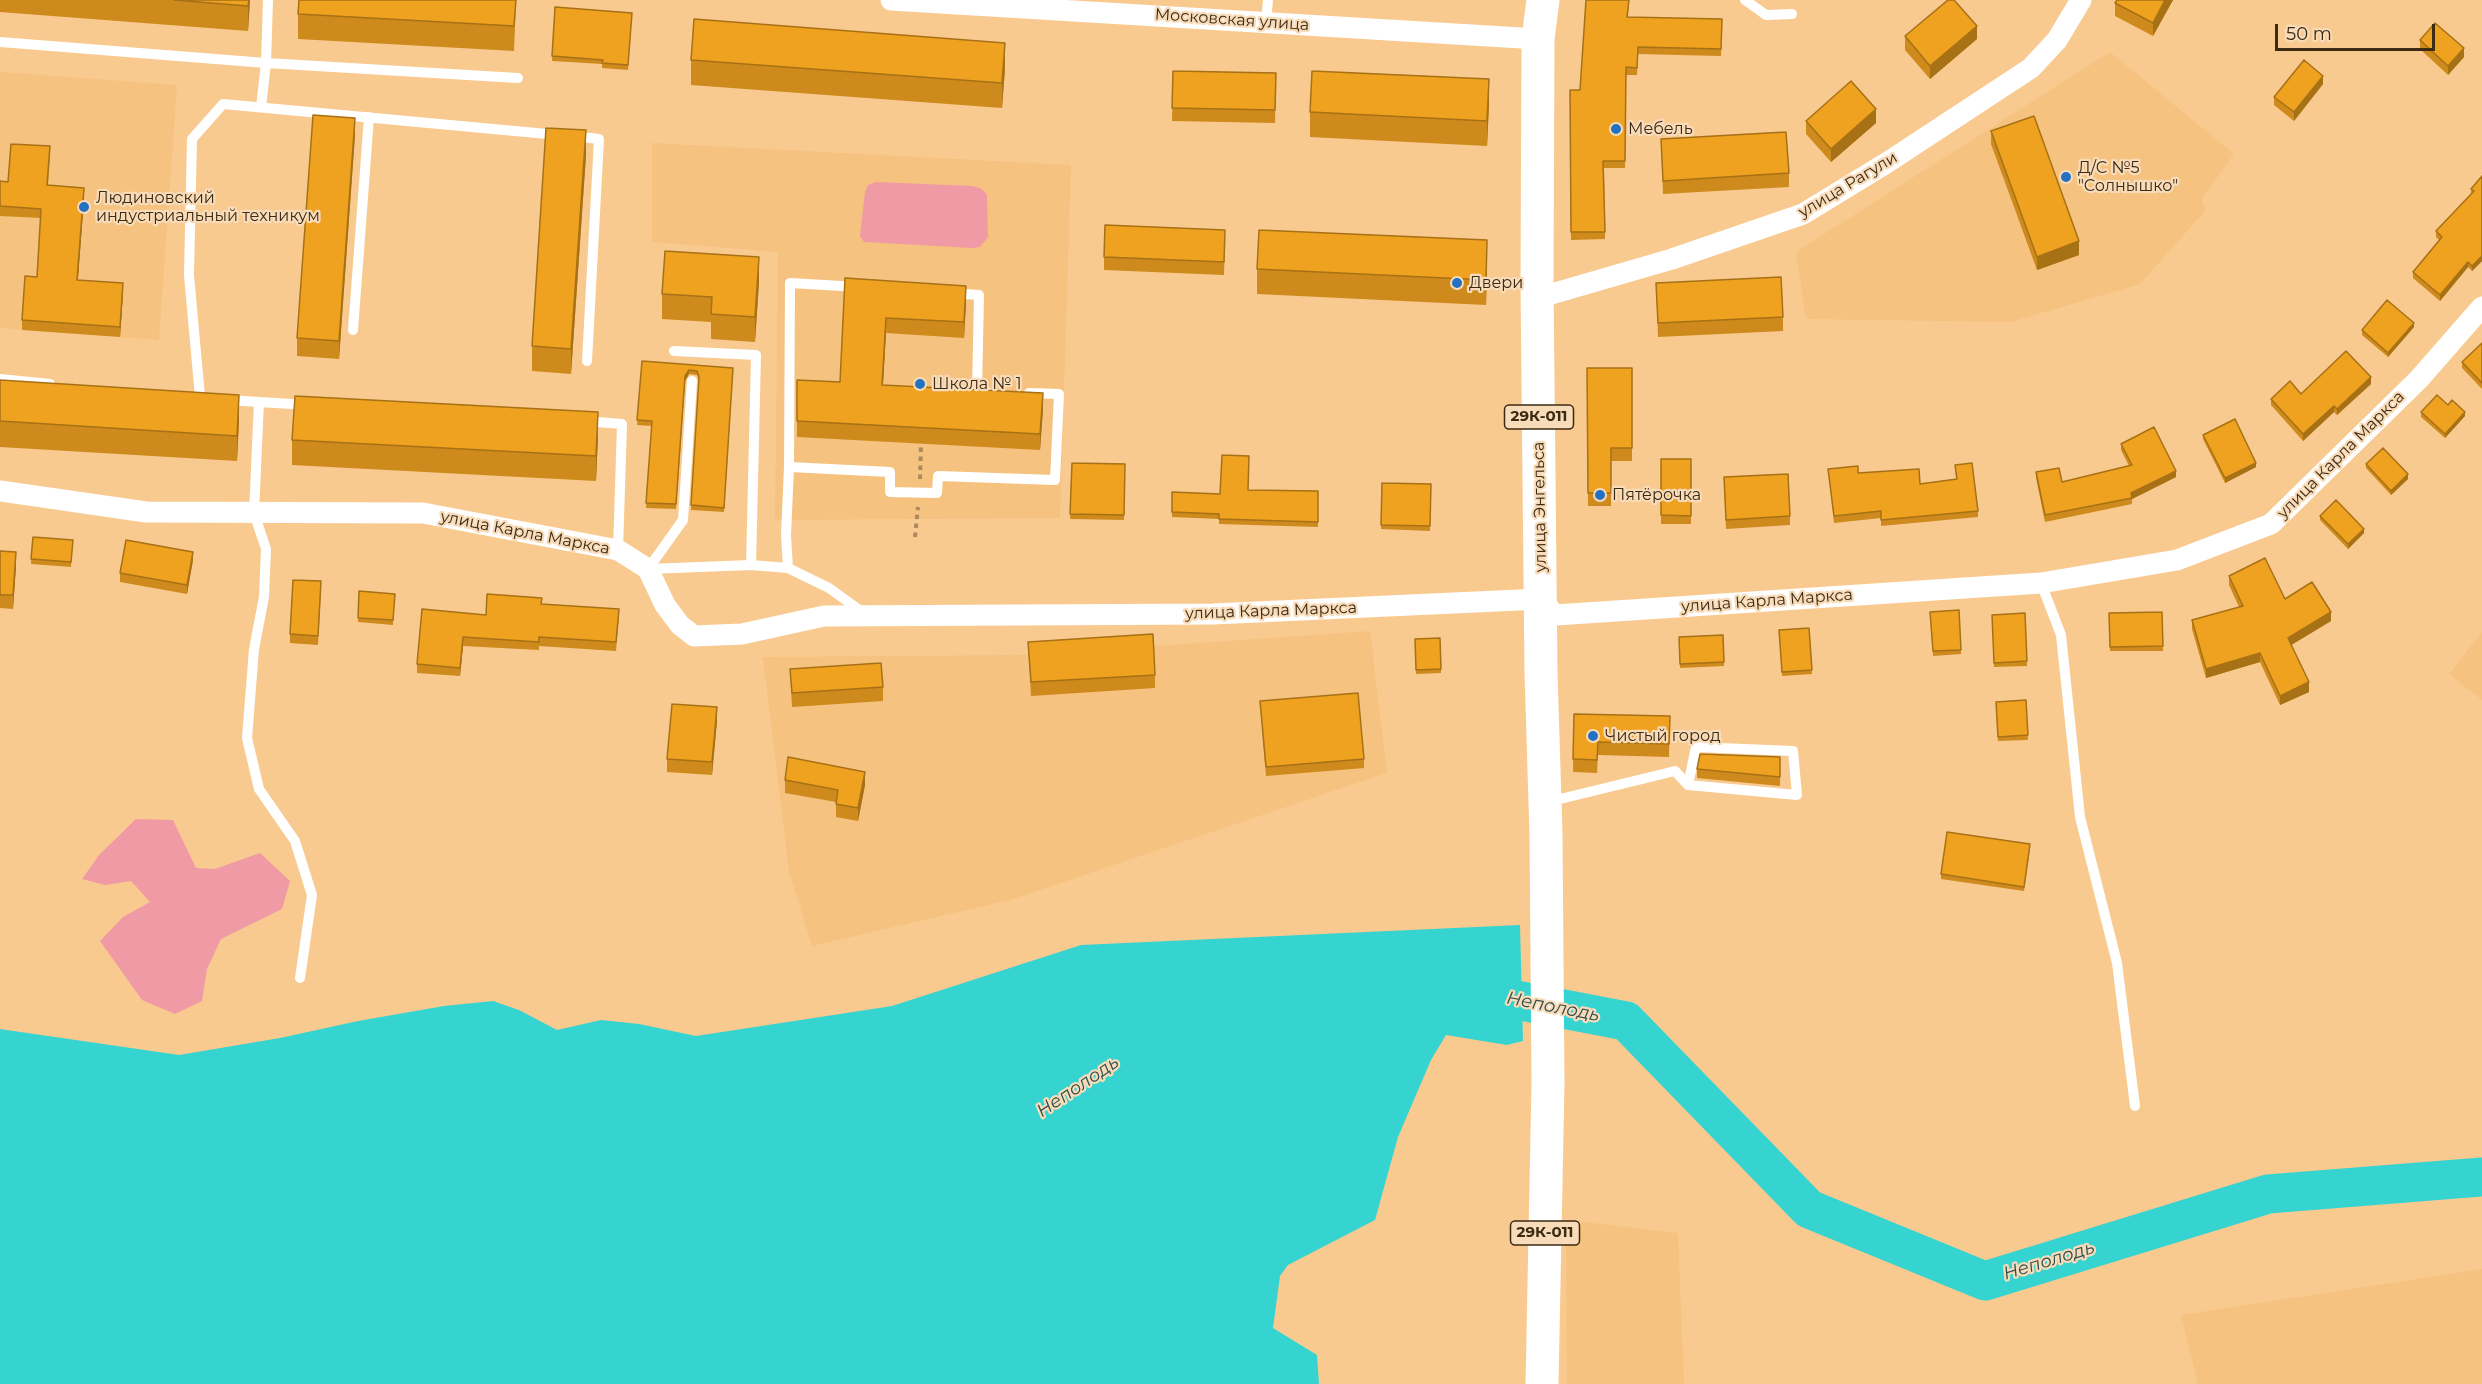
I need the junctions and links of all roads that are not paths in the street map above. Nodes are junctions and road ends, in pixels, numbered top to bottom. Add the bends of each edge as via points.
1 (268, 0) edge
2 (891, 0) edge
3 (1268, 0) edge
4 (1543, 0) edge
5 (1745, 0) edge
6 (2081, 0) edge
7 (1003, 3) edge
8 (1792, 14) dead end
9 (1266, 22) junction
10 (1538, 39) junction
11 (0, 42) edge
12 (266, 63) junction
13 (518, 78) dead end
14 (261, 107) junction
15 (369, 117) junction
16 (1537, 283) junction
17 (873, 288) edge
18 (944, 292) edge
19 (2482, 307) edge
20 (353, 330) dead end
21 (674, 351) dead end
22 (587, 361) dead end
23 (0, 379) edge
24 (692, 381) dead end
25 (59, 384) edge
26 (1000, 393) edge
27 (1012, 393) edge
28 (188, 396) edge
29 (200, 397) junction
30 (259, 402) junction
31 (317, 406) edge
32 (575, 421) edge
33 (789, 467) junction
34 (0, 491) edge
35 (254, 513) junction
36 (618, 550) junction
37 (751, 565) junction
38 (788, 568) junction
39 (648, 569) junction
40 (2041, 583) junction
41 (1541, 599) junction
42 (868, 615) junction
43 (1544, 782) junction
44 (1688, 784) junction
45 (300, 978) dead end
46 (2135, 1106) dead end
47 (1542, 1384) edge

1 - 12 lane
2 - 7 street, Московская улица
3 - 9 lane
4 - 10 main road, улица Энгельса / 29К-011
5 - 8 lane via 1766,15
6 - 16 street, улица Рагули via 2057,40 2031,68 1803,214 1672,259 1548,295
7 - 9 street, Московская улица
9 - 10 street, Московская улица
10 - 16 main road, улица Энгельса / 29К-011
11 - 12 lane
12 - 13 lane
12 - 14 lane
14 - 15 lane
14 - 29 lane via 224,104 192,139 189,275
15 - 20 lane
15 - 22 lane via 599,139
16 - 41 main road, улица Энгельса / 29К-011
17 - 33 lane via 790,283
18 - 26 lane via 979,295 977,392
19 - 40 street, улица Карла Маркса via 2419,379 2271,524 2177,560
21 - 37 lane via 756,355
23 - 25 lane
24 - 39 lane via 683,520
27 - 33 lane via 1059,394 1055,480 938,476 938,493 890,492 890,472
28 - 29 lane
29 - 30 lane
30 - 31 lane
30 - 35 lane
32 - 36 lane via 622,423
33 - 38 lane
34 - 35 street, улица Карла Маркса via 146,512
35 - 36 street, улица Карла Маркса via 423,513
35 - 45 lane via 266,549 248,738 259,789 295,842 312,895
36 - 39 street, улица Карла Маркса
37 - 38 lane
37 - 39 lane
38 - 42 lane via 828,588
39 - 42 street, улица Карла Маркса via 665,605 694,636 742,634 824,616
40 - 41 street, улица Карла Маркса via 1555,615
40 - 46 lane via 2061,635 2080,817 2117,963
41 - 42 street, улица Карла Маркса via 1213,614
41 - 43 main road, улица Энгельса / 29К-011
43 - 44 lane via 1556,800 1675,771
43 - 47 main road, улица Энгельса / 29К-011 via 1548,1083
44 - 44 lane via 1797,795 1793,751 1696,747

